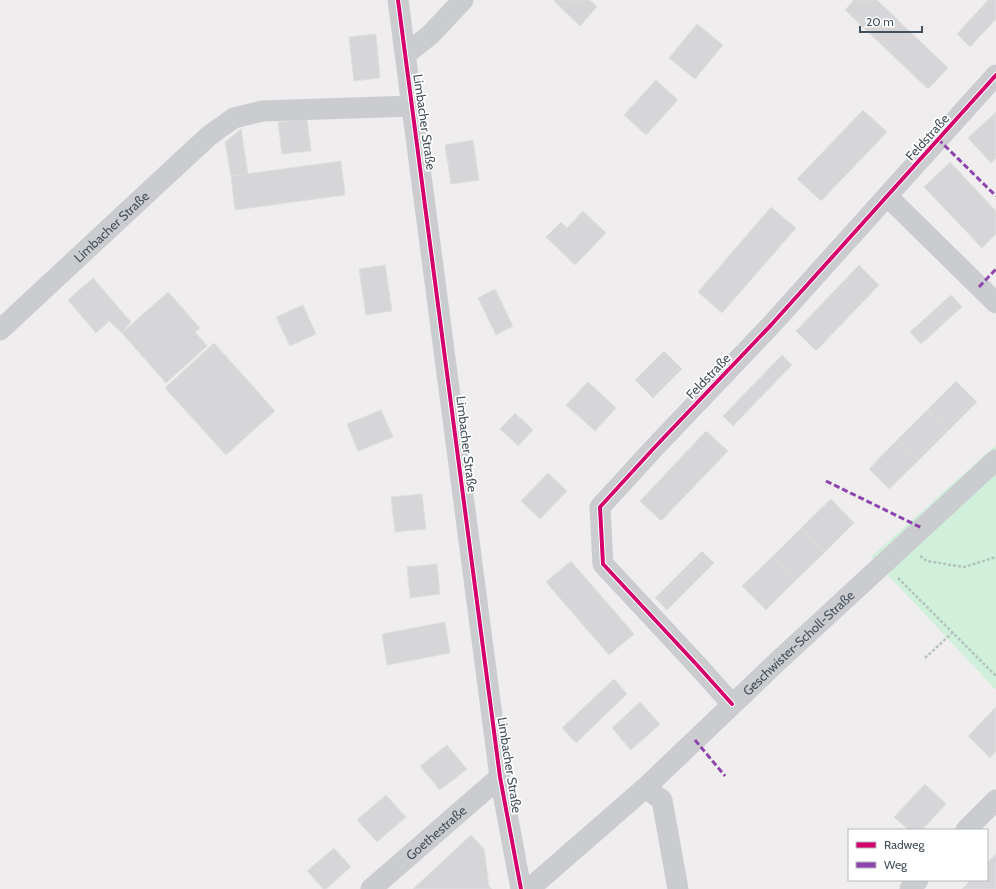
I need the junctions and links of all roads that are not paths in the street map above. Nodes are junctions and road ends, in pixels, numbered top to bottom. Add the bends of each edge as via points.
1 (398, 0) edge
2 (463, 0) edge
3 (406, 54) junction
4 (996, 75) edge
5 (412, 106) junction
6 (887, 196) junction
7 (996, 303) edge
8 (0, 330) edge
9 (996, 460) edge
10 (732, 704) junction
11 (500, 777) junction
12 (645, 788) junction
13 (996, 800) edge
14 (967, 829) edge
15 (917, 881) edge
16 (372, 889) edge
17 (521, 889) edge
18 (529, 889) edge
19 (678, 889) edge
20 (910, 889) edge

1 - 3 street, Limbacher Straße
2 - 3 street via 430,35
3 - 5 street, Limbacher Straße
4 - 6 street, Feldstraße
5 - 8 street, Limbacher Straße via 262,112 234,118 210,134
5 - 11 street, Limbacher Straße
6 - 7 street
6 - 10 street, Feldstraße via 772,324 600,507 603,564
9 - 10 street, Geschwister-Scholl-Straße
10 - 12 street, Geschwister-Scholl-Straße
11 - 16 street, Goethestraße
11 - 17 street, Limbacher Straße
12 - 18 street, Geschwister-Scholl-Straße
12 - 19 street via 662,800
13 - 14 street
15 - 20 street

